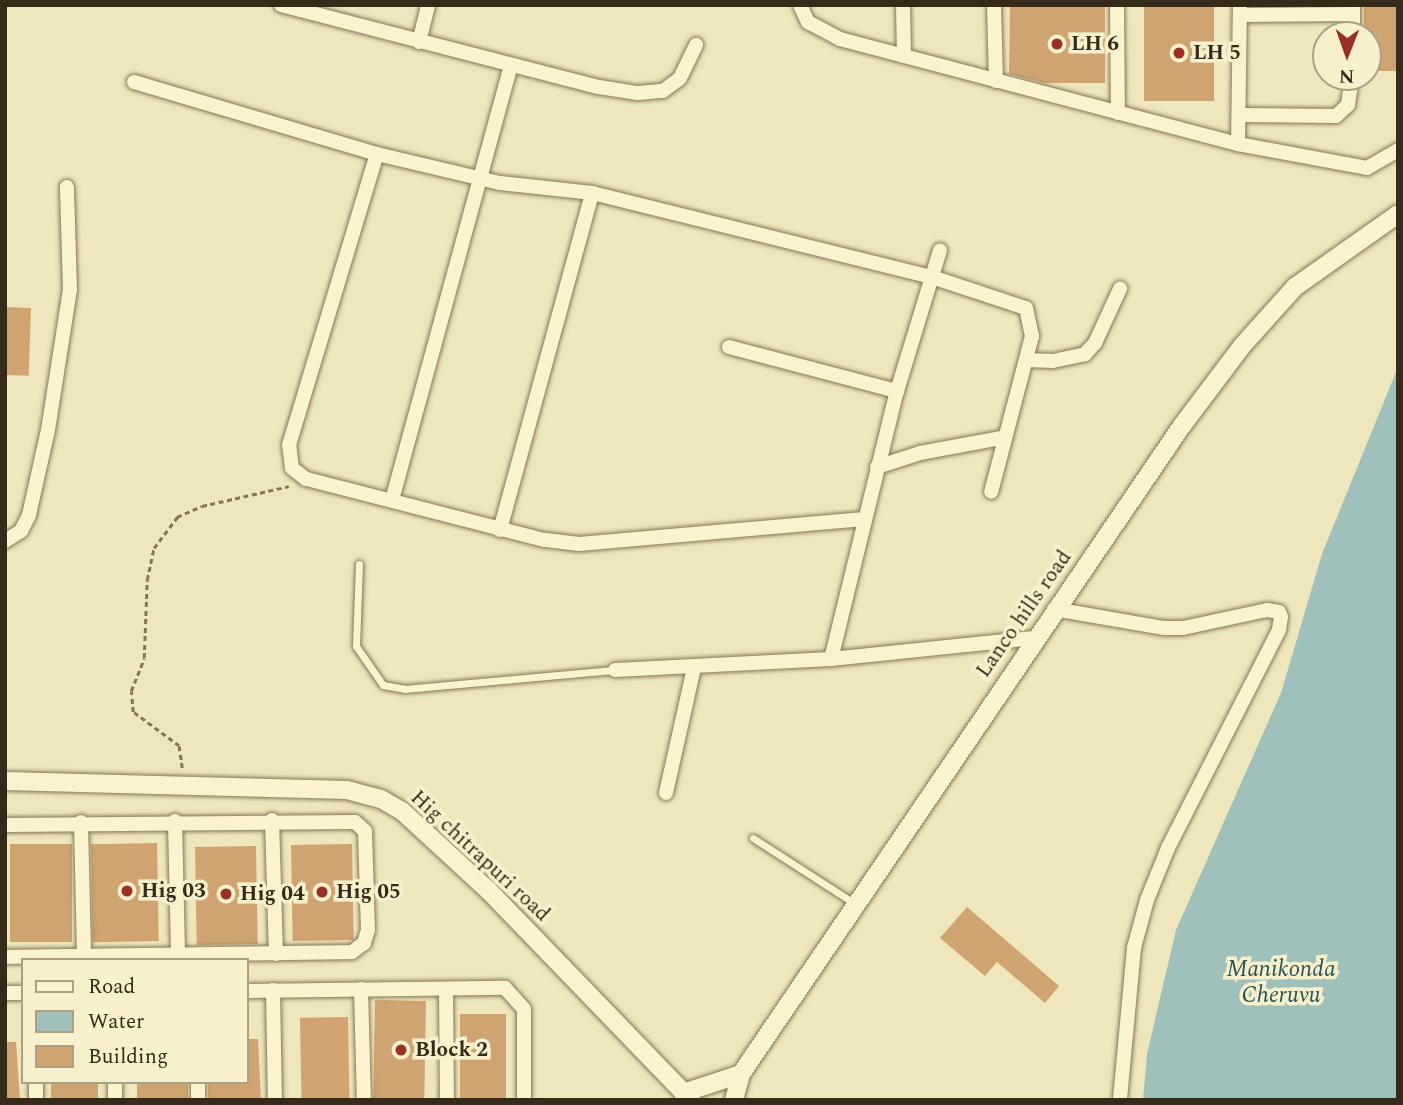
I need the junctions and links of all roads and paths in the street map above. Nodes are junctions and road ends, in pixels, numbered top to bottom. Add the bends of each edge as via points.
1 (281, 5) edge
2 (428, 5) edge
3 (800, 5) edge
4 (904, 5) edge
5 (995, 5) edge
6 (1118, 5) edge
7 (1240, 10) edge
8 (1353, 10) edge
9 (419, 41) junction
10 (696, 45) dead end
11 (904, 56) junction
12 (511, 65) junction
13 (996, 81) junction
14 (134, 82) dead end
15 (1350, 91) edge
16 (1118, 113) junction
17 (1240, 115) junction
18 (1238, 144) junction
19 (377, 154) junction
20 (1396, 156) edge
21 (482, 180) junction
22 (67, 187) dead end
23 (592, 193) junction
24 (1395, 218) edge
25 (940, 250) dead end
26 (932, 277) junction
27 (1120, 289) dead end
28 (729, 347) dead end
29 (1026, 360) junction
30 (897, 391) junction
31 (1006, 437) junction
32 (877, 467) junction
33 (306, 479) junction
34 (991, 492) dead end
35 (392, 500) junction
36 (863, 519) junction
37 (500, 530) junction
38 (5, 541) edge
39 (359, 564) dead end
40 (1054, 609) junction
41 (1034, 638) junction
42 (831, 659) junction
43 (694, 668) junction
44 (615, 670) joint
45 (5, 781) edge
46 (184, 783) junction
47 (666, 793) dead end
48 (272, 820) junction
49 (175, 821) junction
50 (81, 822) junction
51 (5, 825) edge
52 (753, 838) dead end
53 (855, 904) junction
54 (276, 954) junction
55 (178, 955) junction
56 (84, 956) junction
57 (5, 957) edge
58 (361, 989) junction
59 (446, 989) junction
60 (273, 990) junction
61 (248, 991) edge
62 (741, 1074) junction
63 (687, 1096) edge
64 (275, 1100) edge
65 (365, 1100) edge
66 (447, 1100) edge
67 (524, 1100) edge
68 (734, 1100) edge
69 (1120, 1100) edge

1 - 9 street
2 - 9 street
3 - 11 street via 808,22 841,39
4 - 11 street
5 - 13 street
6 - 16 street
7 - 8 street
7 - 17 street
9 - 12 street
10 - 12 street via 680,79 663,91 599,87
11 - 13 street
12 - 21 street
13 - 16 street
14 - 19 street
15 - 17 street via 1348,105 1336,116
16 - 18 street
17 - 18 street
18 - 20 street via 1367,168
19 - 21 street
19 - 33 street via 289,444 292,468
21 - 23 street
21 - 35 street
22 - 38 street via 70,290 48,430 29,515 21,531
23 - 26 street
23 - 37 street
24 - 40 street, Lanco hills road via 1295,287 1267,316 1181,427
25 - 26 street
26 - 29 street via 1026,308 1032,324
26 - 30 street
27 - 29 street via 1096,343 1085,354 1053,362
28 - 30 street
29 - 31 street
30 - 32 street
31 - 32 street via 920,453
31 - 34 street
32 - 36 street
33 - 35 street
33 - 46 path via 177,517 154,548 147,580 144,658 131,691 133,712 178,746
35 - 37 street
36 - 37 street via 615,544 544,540
36 - 42 street
39 - 44 lane via 356,646 383,685 405,690
40 - 41 street, Lanco hills road
40 - 69 street via 1164,628 1267,610 1279,612 1281,617 1279,630 1168,848 1147,900 1134,948
41 - 42 street
41 - 53 street, Lanco hills road
42 - 43 street
43 - 44 street
43 - 47 street
45 - 46 street, Hig chitrapuri road
46 - 63 street, Hig chitrapuri road via 347,790 381,799 402,811 488,890
48 - 49 street
48 - 54 street
48 - 54 street via 344,819 365,831 368,930 364,943 352,952
49 - 50 street
49 - 55 street
50 - 51 street
50 - 56 street
52 - 53 lane
53 - 62 street, Lanco hills road
54 - 55 street
55 - 56 street
56 - 57 street
58 - 59 street
58 - 60 street
58 - 65 street
59 - 66 street
59 - 67 street via 506,988 518,999 524,1009
60 - 61 street
60 - 64 street
62 - 63 street
62 - 68 street, Lanco hills road

